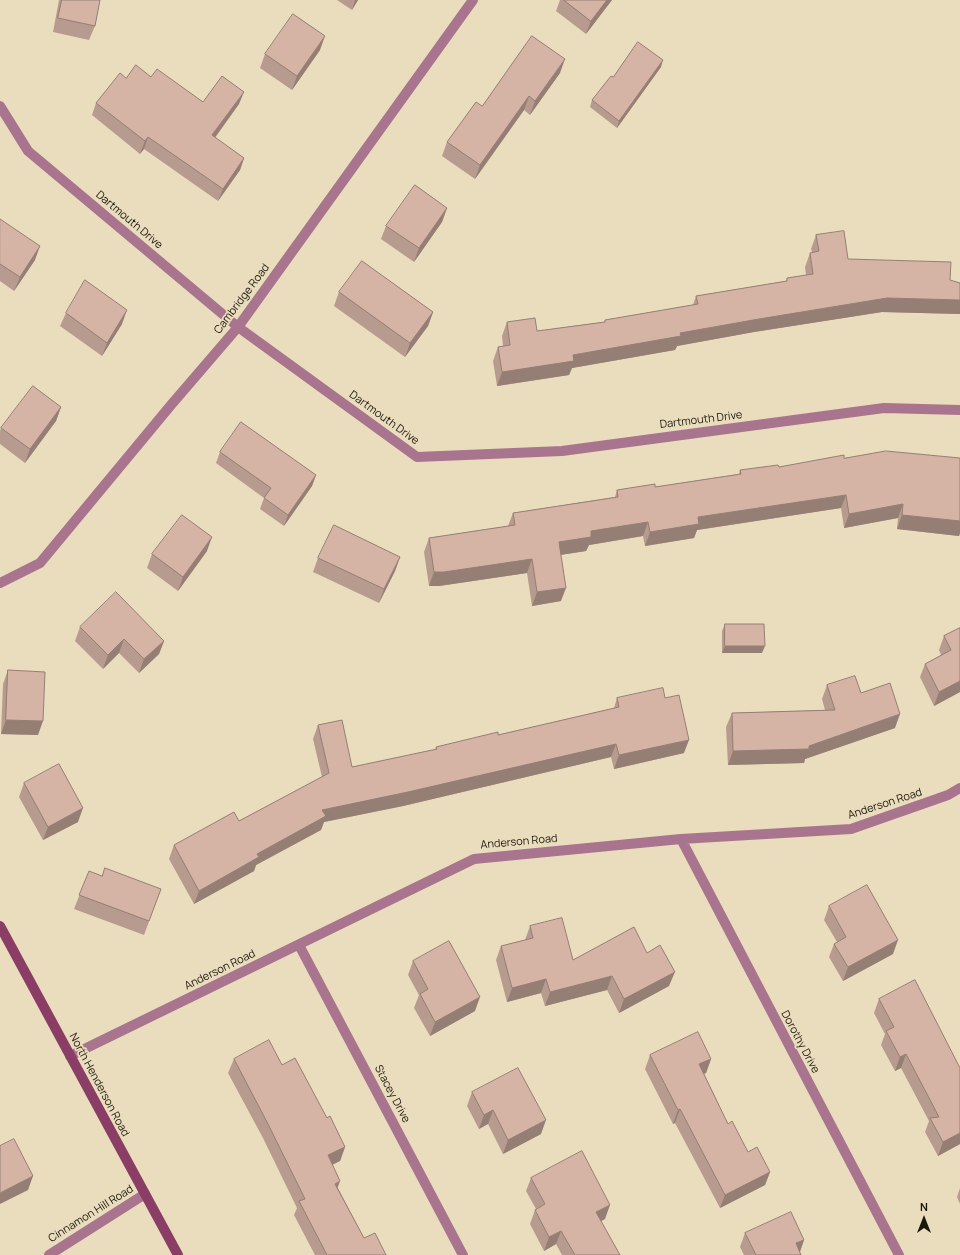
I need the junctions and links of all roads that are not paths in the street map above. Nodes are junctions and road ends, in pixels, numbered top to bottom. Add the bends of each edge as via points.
1 (473, 0) edge
2 (0, 106) edge
3 (238, 327) junction
4 (960, 410) edge
5 (0, 583) edge
6 (960, 788) edge
7 (681, 839) junction
8 (0, 926) edge
9 (299, 945) junction
10 (70, 1056) junction
11 (145, 1194) junction
12 (49, 1255) edge
13 (178, 1255) edge
14 (463, 1255) edge
15 (899, 1255) edge

1 - 3 street, Cambridge Road
2 - 3 street, Dartmouth Drive via 28,152
3 - 4 street, Dartmouth Drive via 417,457 562,451 884,408
3 - 5 street, Cambridge Road via 40,563
6 - 7 street, Anderson Road via 948,795 851,828
7 - 9 street, Anderson Road via 474,859
7 - 15 street, Dorothy Drive
8 - 10 street, North Henderson Road
9 - 10 street, Anderson Road
9 - 14 street, Stacey Drive
10 - 11 street, North Henderson Road
11 - 12 street, Cinnamon Hill Road
11 - 13 street, North Henderson Road

